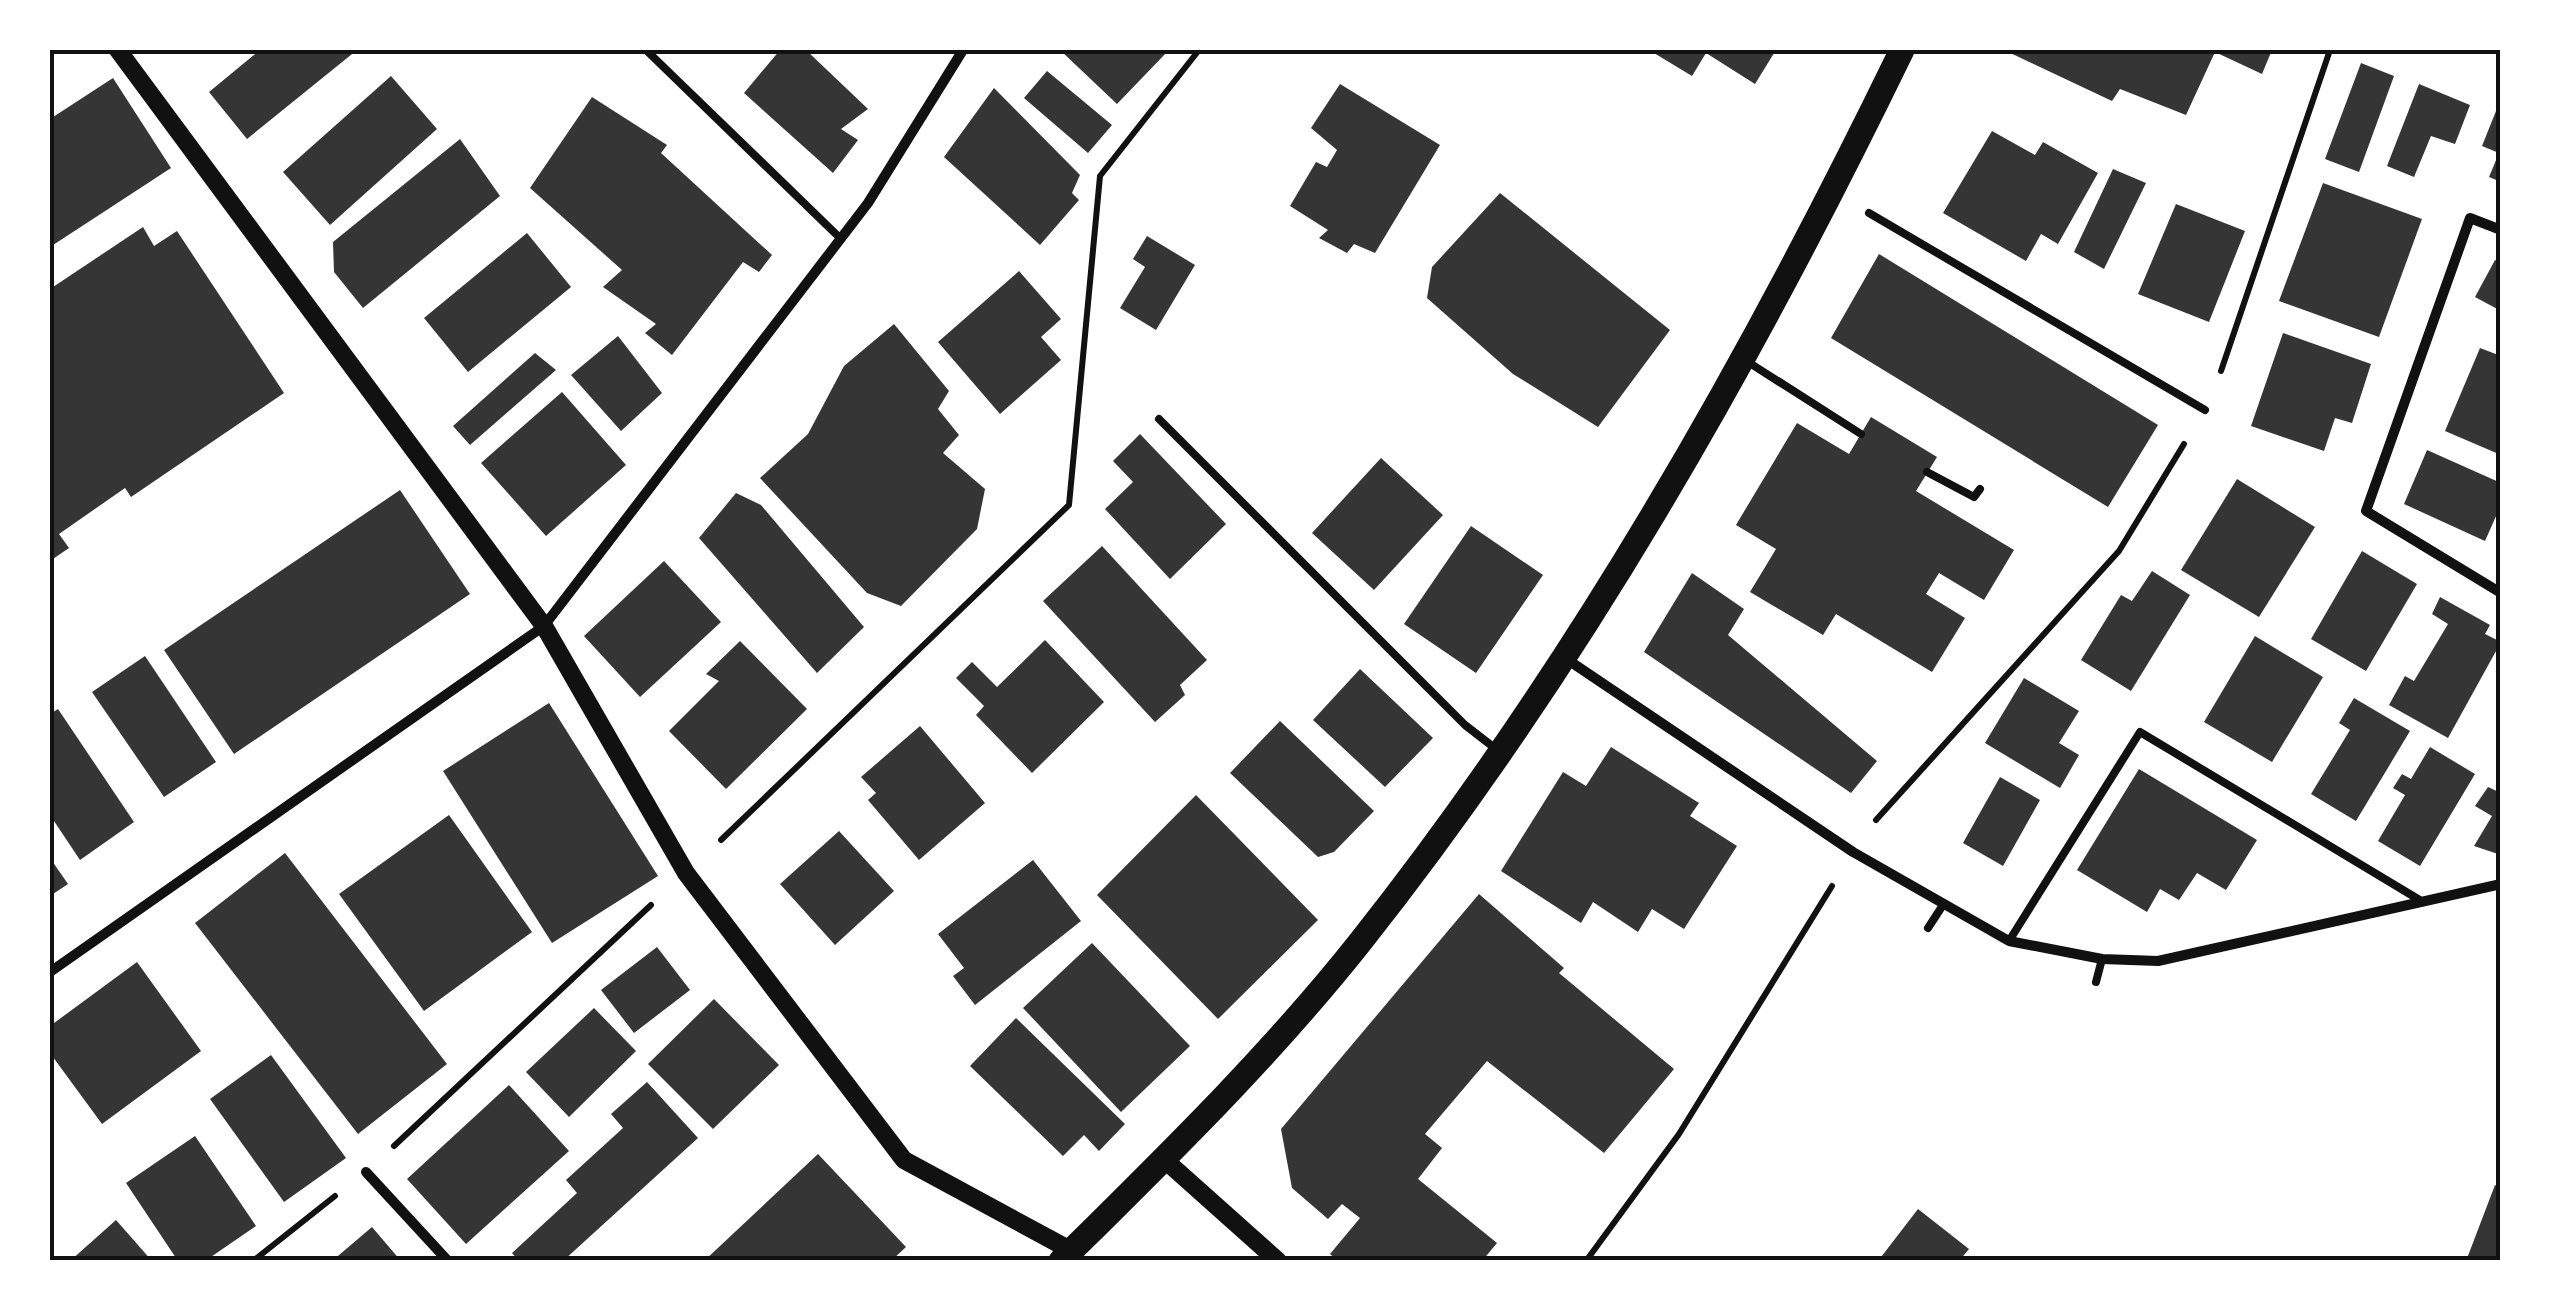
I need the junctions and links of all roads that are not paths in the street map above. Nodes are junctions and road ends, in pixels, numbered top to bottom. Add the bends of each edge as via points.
1 (118, 50) edge
2 (646, 50) edge
3 (962, 50) edge
4 (1902, 50) edge
5 (1869, 213) dead end
6 (2501, 230) edge
7 (840, 238) junction
8 (1744, 360) junction
9 (2205, 410) road end
10 (1159, 419) dead end
11 (1861, 434) dead end
12 (1928, 472) dead end
13 (1980, 489) dead end
14 (2501, 593) edge
15 (544, 626) junction
16 (1565, 658) junction
17 (1499, 752) junction
18 (2501, 884) edge
19 (2427, 904) junction
20 (1943, 905) junction
21 (1928, 928) dead end
22 (2008, 940) junction
23 (2102, 959) junction
24 (50, 972) edge
25 (2096, 982) dead end
26 (1166, 1161) junction
27 (366, 1172) road end
28 (1067, 1256) edge
29 (448, 1261) edge
30 (1278, 1261) edge

1 - 15 street
2 - 7 lane
3 - 7 street
4 - 8 main road
5 - 9 lane
6 - 14 street via 2470,218 2366,511
7 - 15 street
8 - 11 lane
8 - 16 main road
10 - 17 lane
12 - 13 lane via 1974,497
15 - 24 street
15 - 28 street via 686,872 904,1160
16 - 17 main road
16 - 20 street
17 - 26 main road via 1360,942
18 - 19 street
19 - 22 lane via 2140,732
19 - 23 street via 2158,962
20 - 21 lane
20 - 22 street
22 - 23 street
23 - 25 lane
26 - 28 main road
26 - 30 street
27 - 29 street

